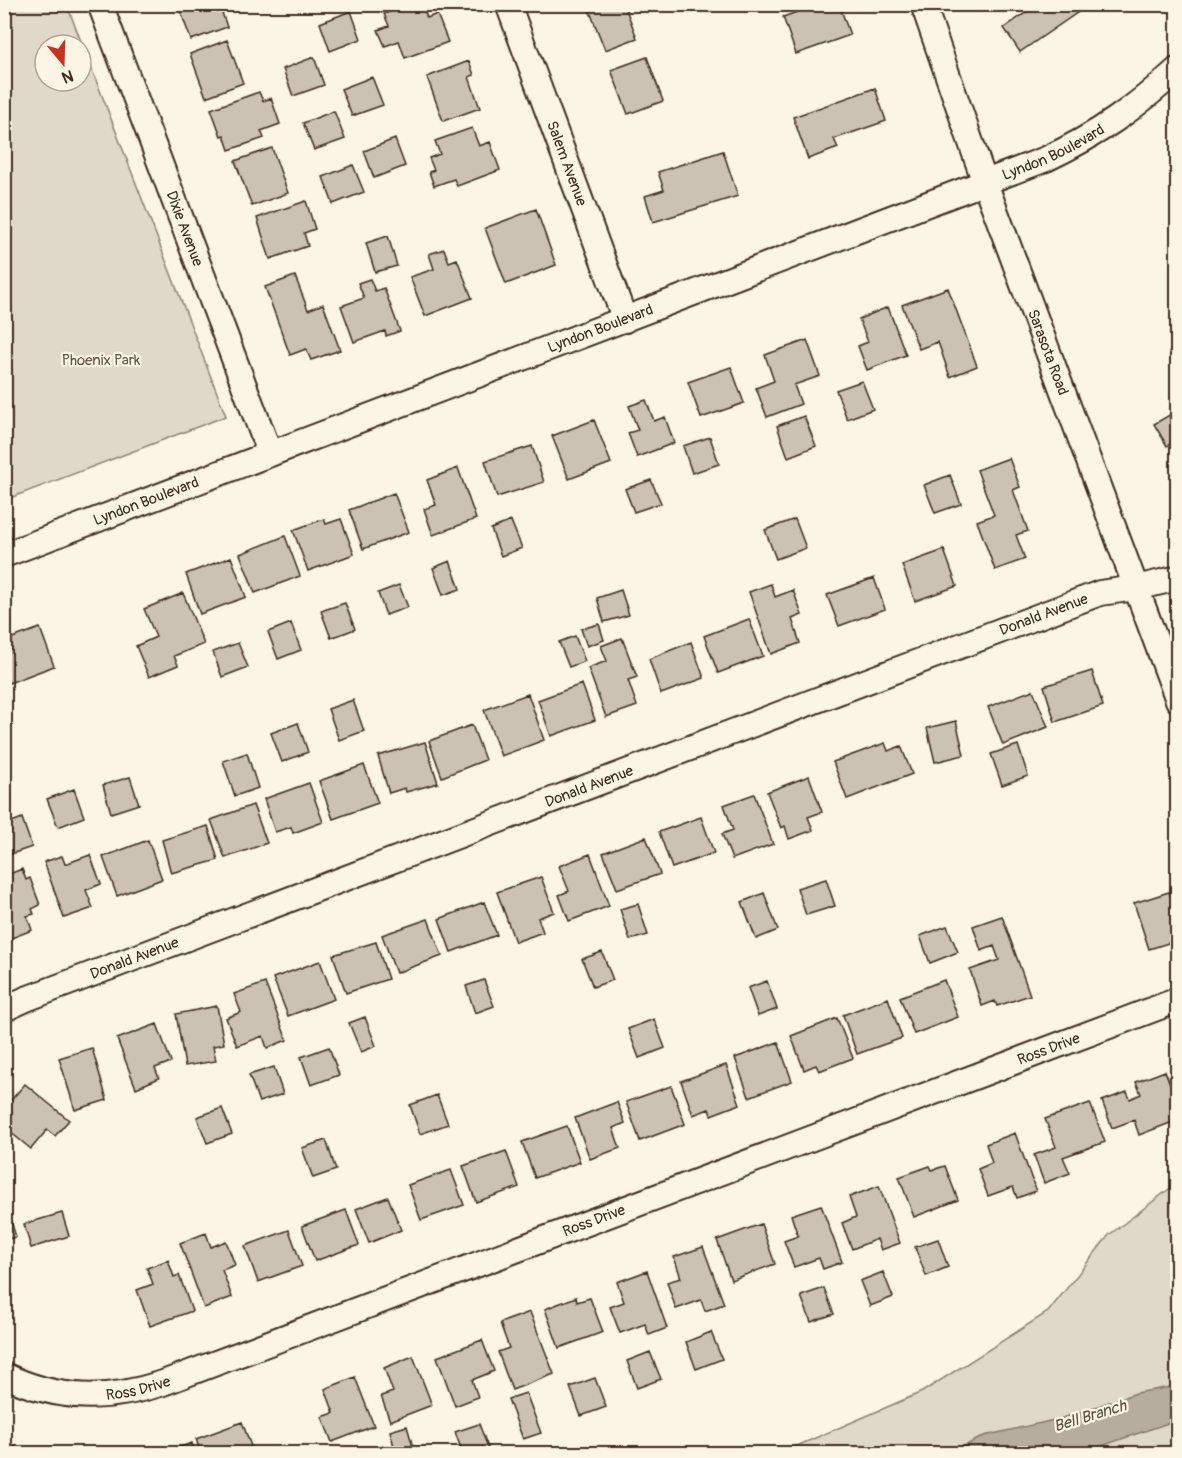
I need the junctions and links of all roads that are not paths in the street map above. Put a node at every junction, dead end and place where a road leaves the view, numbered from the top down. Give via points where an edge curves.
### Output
1 (100, 4) edge
2 (508, 4) edge
3 (923, 4) edge
4 (1178, 69) edge
5 (985, 183) junction
6 (625, 320) junction
7 (270, 454) junction
8 (4, 555) edge
9 (1178, 579) edge
10 (1136, 588) junction
11 (1178, 700) edge
12 (1178, 1000) edge
13 (4, 1009) edge
14 (4, 1375) edge

1 - 7 street, Dixie Avenue
2 - 6 street, Salem Avenue
3 - 5 street, Sarasota Road
4 - 5 street, Lyndon Boulevard via 1143,101 1077,145
5 - 6 street, Lyndon Boulevard
5 - 10 street, Sarasota Road
6 - 7 street, Lyndon Boulevard
7 - 8 street, Lyndon Boulevard
9 - 10 street, Donald Avenue
10 - 11 street, Sarasota Road
10 - 13 street, Donald Avenue via 1100,593
12 - 14 street, Ross Drive via 163,1383 134,1392 64,1395

